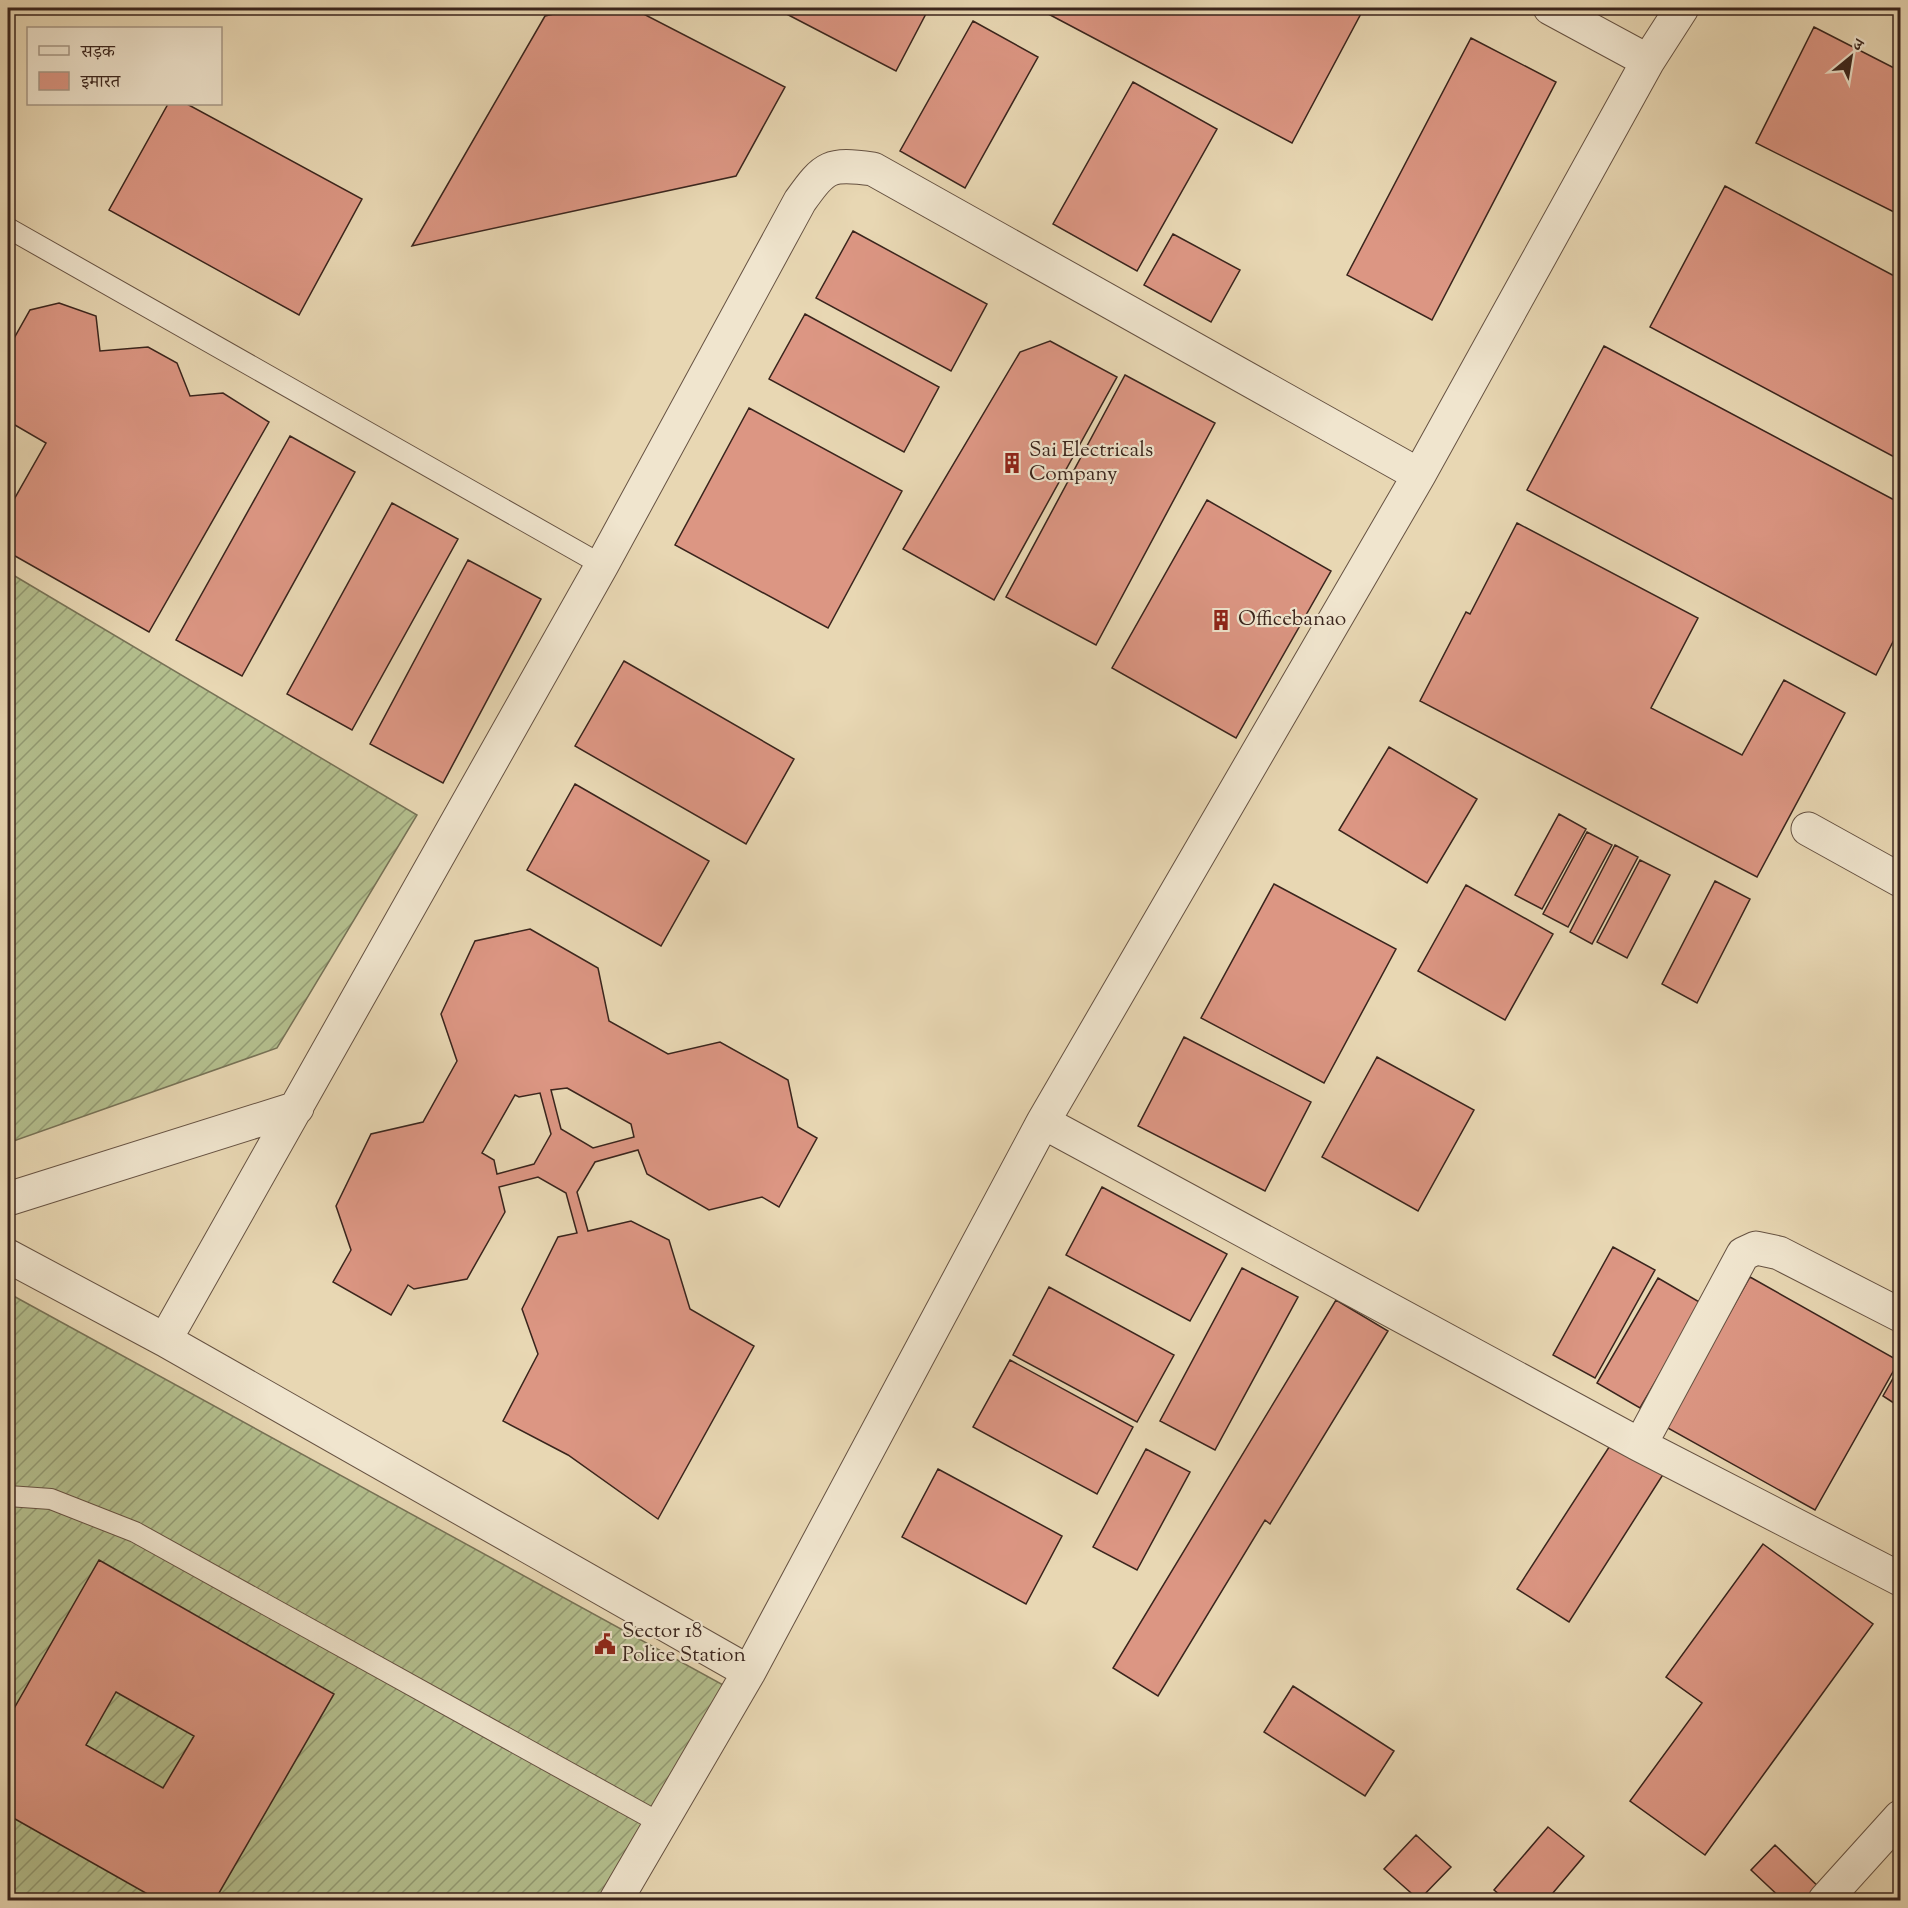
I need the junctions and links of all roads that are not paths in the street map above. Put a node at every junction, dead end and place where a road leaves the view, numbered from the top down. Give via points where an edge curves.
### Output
1 (1550, 8) edge
2 (1682, 8) edge
3 (1648, 61) junction
4 (8, 228) edge
5 (1419, 475) junction
6 (602, 565) junction
7 (1808, 829) dead end
8 (1900, 880) edge
9 (297, 1108) junction
10 (1043, 1122) junction
11 (8, 1199) edge
12 (8, 1256) edge
13 (1900, 1315) edge
14 (165, 1340) junction
15 (1640, 1445) junction
16 (8, 1496) edge
17 (1900, 1579) edge
18 (749, 1672) junction
19 (1900, 1816) edge
20 (660, 1822) junction
21 (616, 1900) edge
22 (1825, 1900) edge

1 - 3 street
2 - 3 street
3 - 5 street
4 - 6 lane
5 - 6 street via 873,169 845,165 820,173 800,201
5 - 10 street
6 - 9 street
7 - 8 street
9 - 11 street
9 - 14 street
10 - 15 street
10 - 18 street
12 - 14 street
13 - 15 street via 1779,1253 1756,1248 1743,1254
14 - 18 street
15 - 17 street
16 - 20 lane via 51,1498 135,1532
18 - 20 street
19 - 22 street
20 - 21 street

